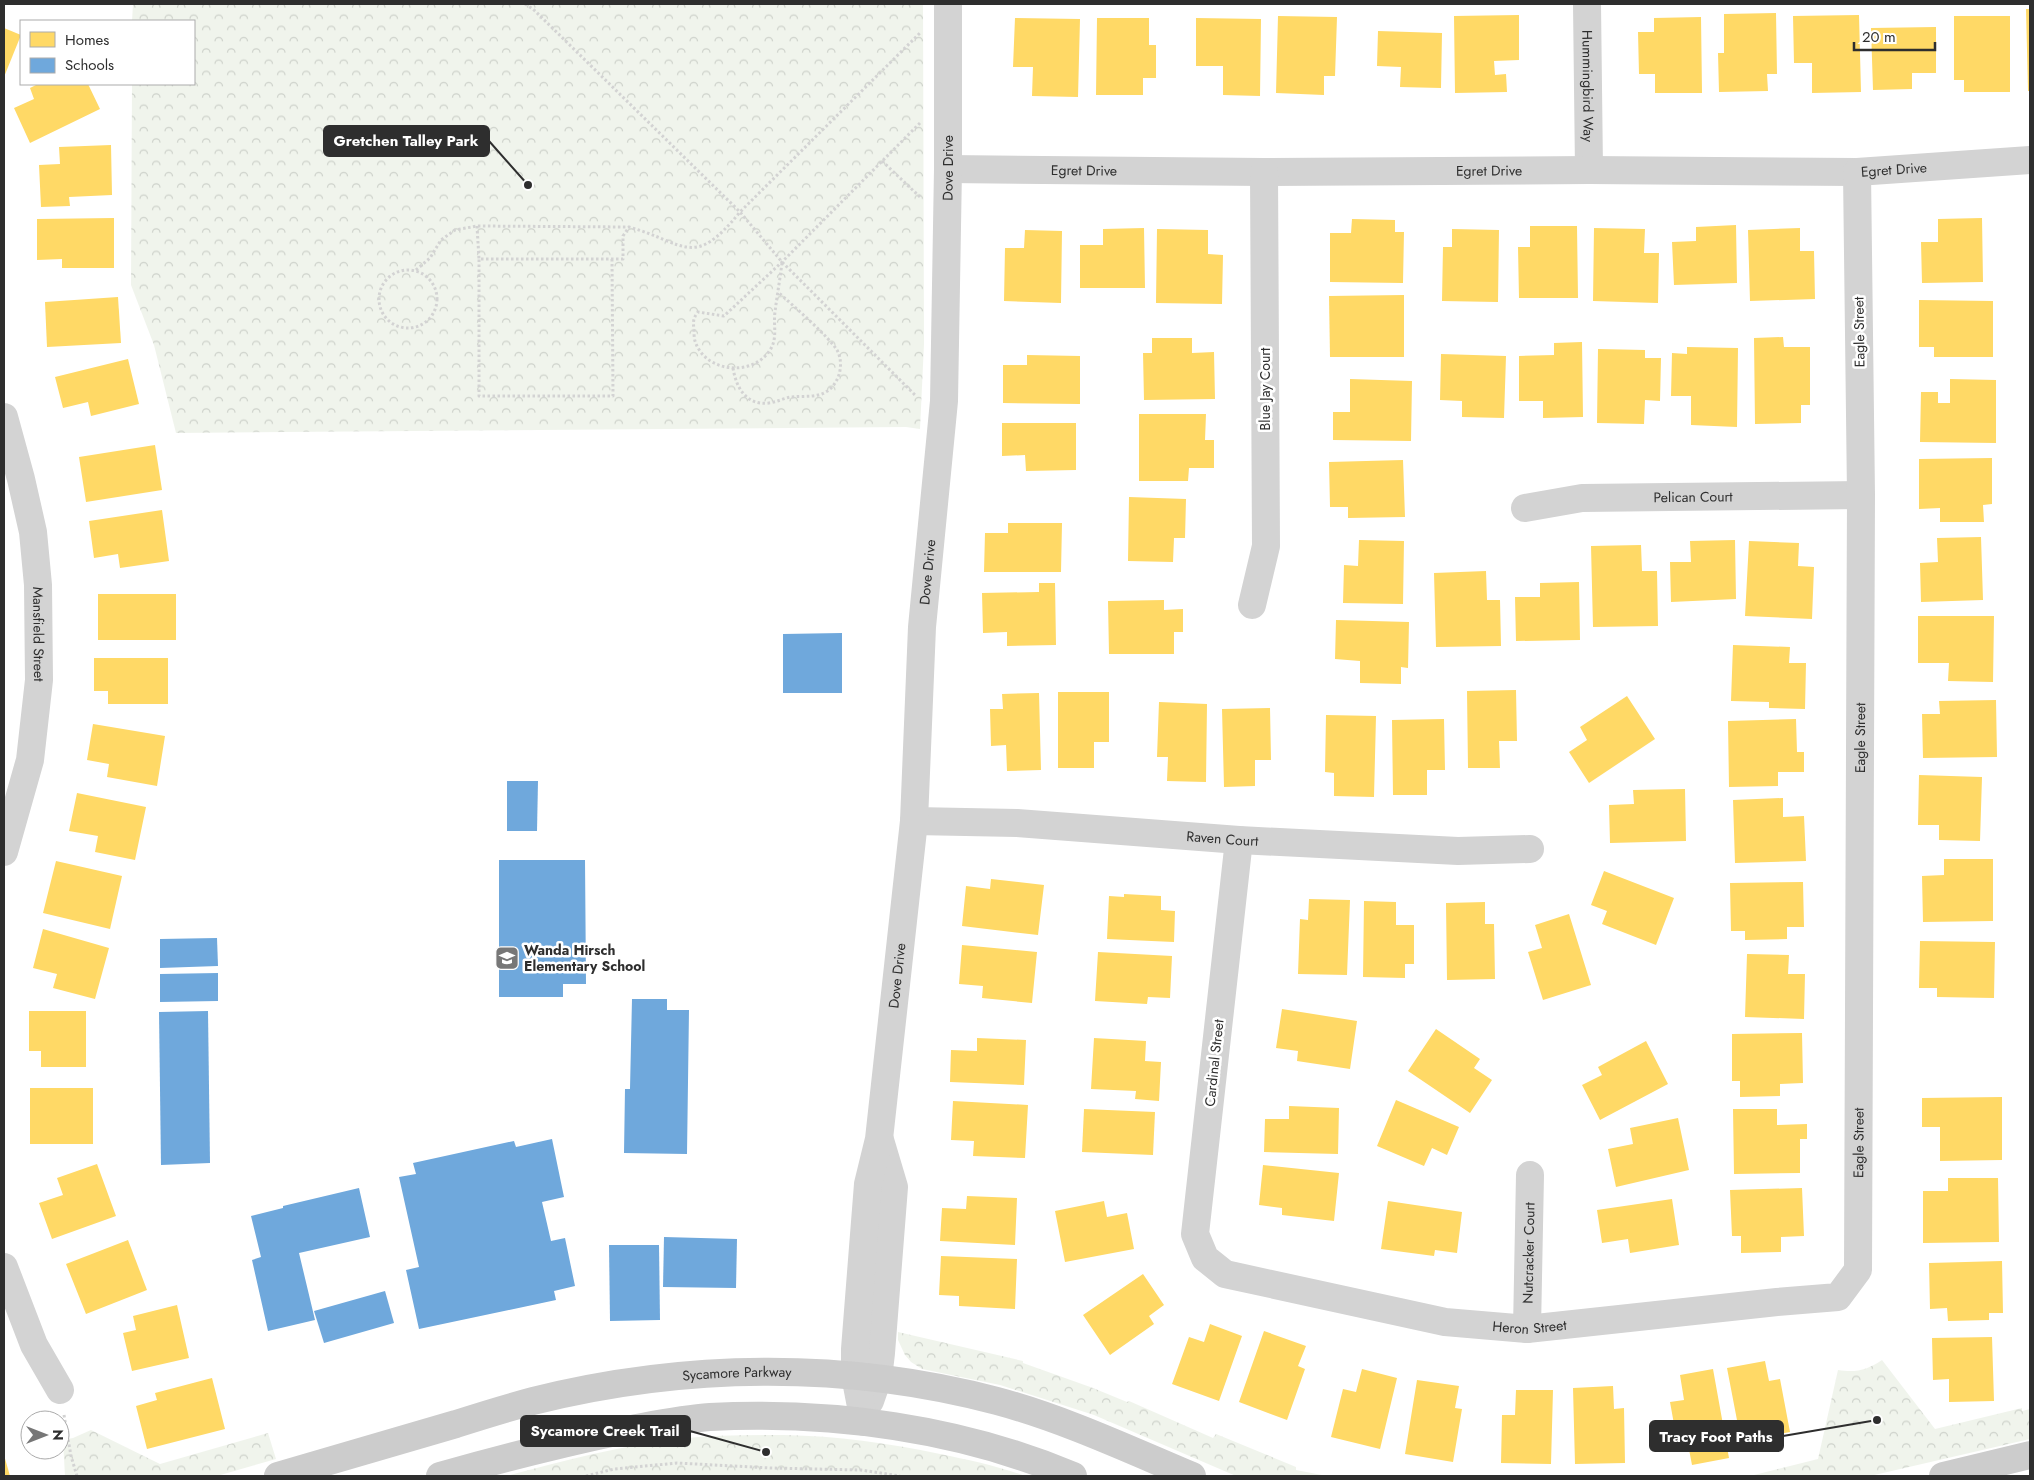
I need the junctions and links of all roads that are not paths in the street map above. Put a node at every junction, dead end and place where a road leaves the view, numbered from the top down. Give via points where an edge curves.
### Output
1 (948, 4) edge
2 (1587, 4) edge
3 (2030, 160) edge
4 (948, 169) junction
5 (1590, 170) junction
6 (1264, 172) junction
7 (1857, 172) junction
8 (4, 417) edge
9 (1861, 495) junction
10 (1525, 508) dead end
11 (1252, 605) dead end
12 (914, 821) junction
13 (1239, 840) junction
14 (1530, 849) dead end
15 (4, 852) edge
16 (1530, 1175) dead end
17 (4, 1267) edge
18 (1225, 1274) joint
19 (1838, 1297) joint
20 (1527, 1330) junction
21 (866, 1377) junction
22 (60, 1390) road end
23 (864, 1422) junction
24 (2030, 1456) edge
25 (278, 1476) edge
26 (440, 1476) edge
27 (1073, 1476) edge
28 (1192, 1476) edge
29 (1943, 1476) edge

1 - 4 street, Dove Drive
2 - 5 street, Hummingbird Way
3 - 7 street, Egret Drive
4 - 6 street, Egret Drive
4 - 12 street, Dove Drive via 944,401 922,627
5 - 6 street, Egret Drive
5 - 7 street, Egret Drive
6 - 11 street, Blue Jay Court via 1266,546
7 - 9 street, Eagle Street
8 - 15 street, Mansfield Street via 33,532 38,585 39,680 30,760
9 - 10 street, Pelican Court via 1582,498
9 - 19 street, Eagle Street via 1858,1270
12 - 13 street, Raven Court via 1017,823
12 - 21 street, Dove Drive via 879,1138 894,1187
13 - 14 street, Raven Court via 1458,852
13 - 18 street, Cardinal Street via 1195,1234 1205,1258
16 - 20 street, Nutcracker Court
17 - 22 street via 34,1345
18 - 20 street, Heron Street via 1445,1322
19 - 20 street, Heron Street
21 - 23 street, Dove Drive
21 - 25 main road, Sycamore Parkway via 813,1372 754,1372 636,1381 534,1401
21 - 28 main road, Sycamore Parkway via 968,1394 1038,1414
23 - 26 main road via 709,1417 560,1443
23 - 27 main road via 970,1442
24 - 29 main road

